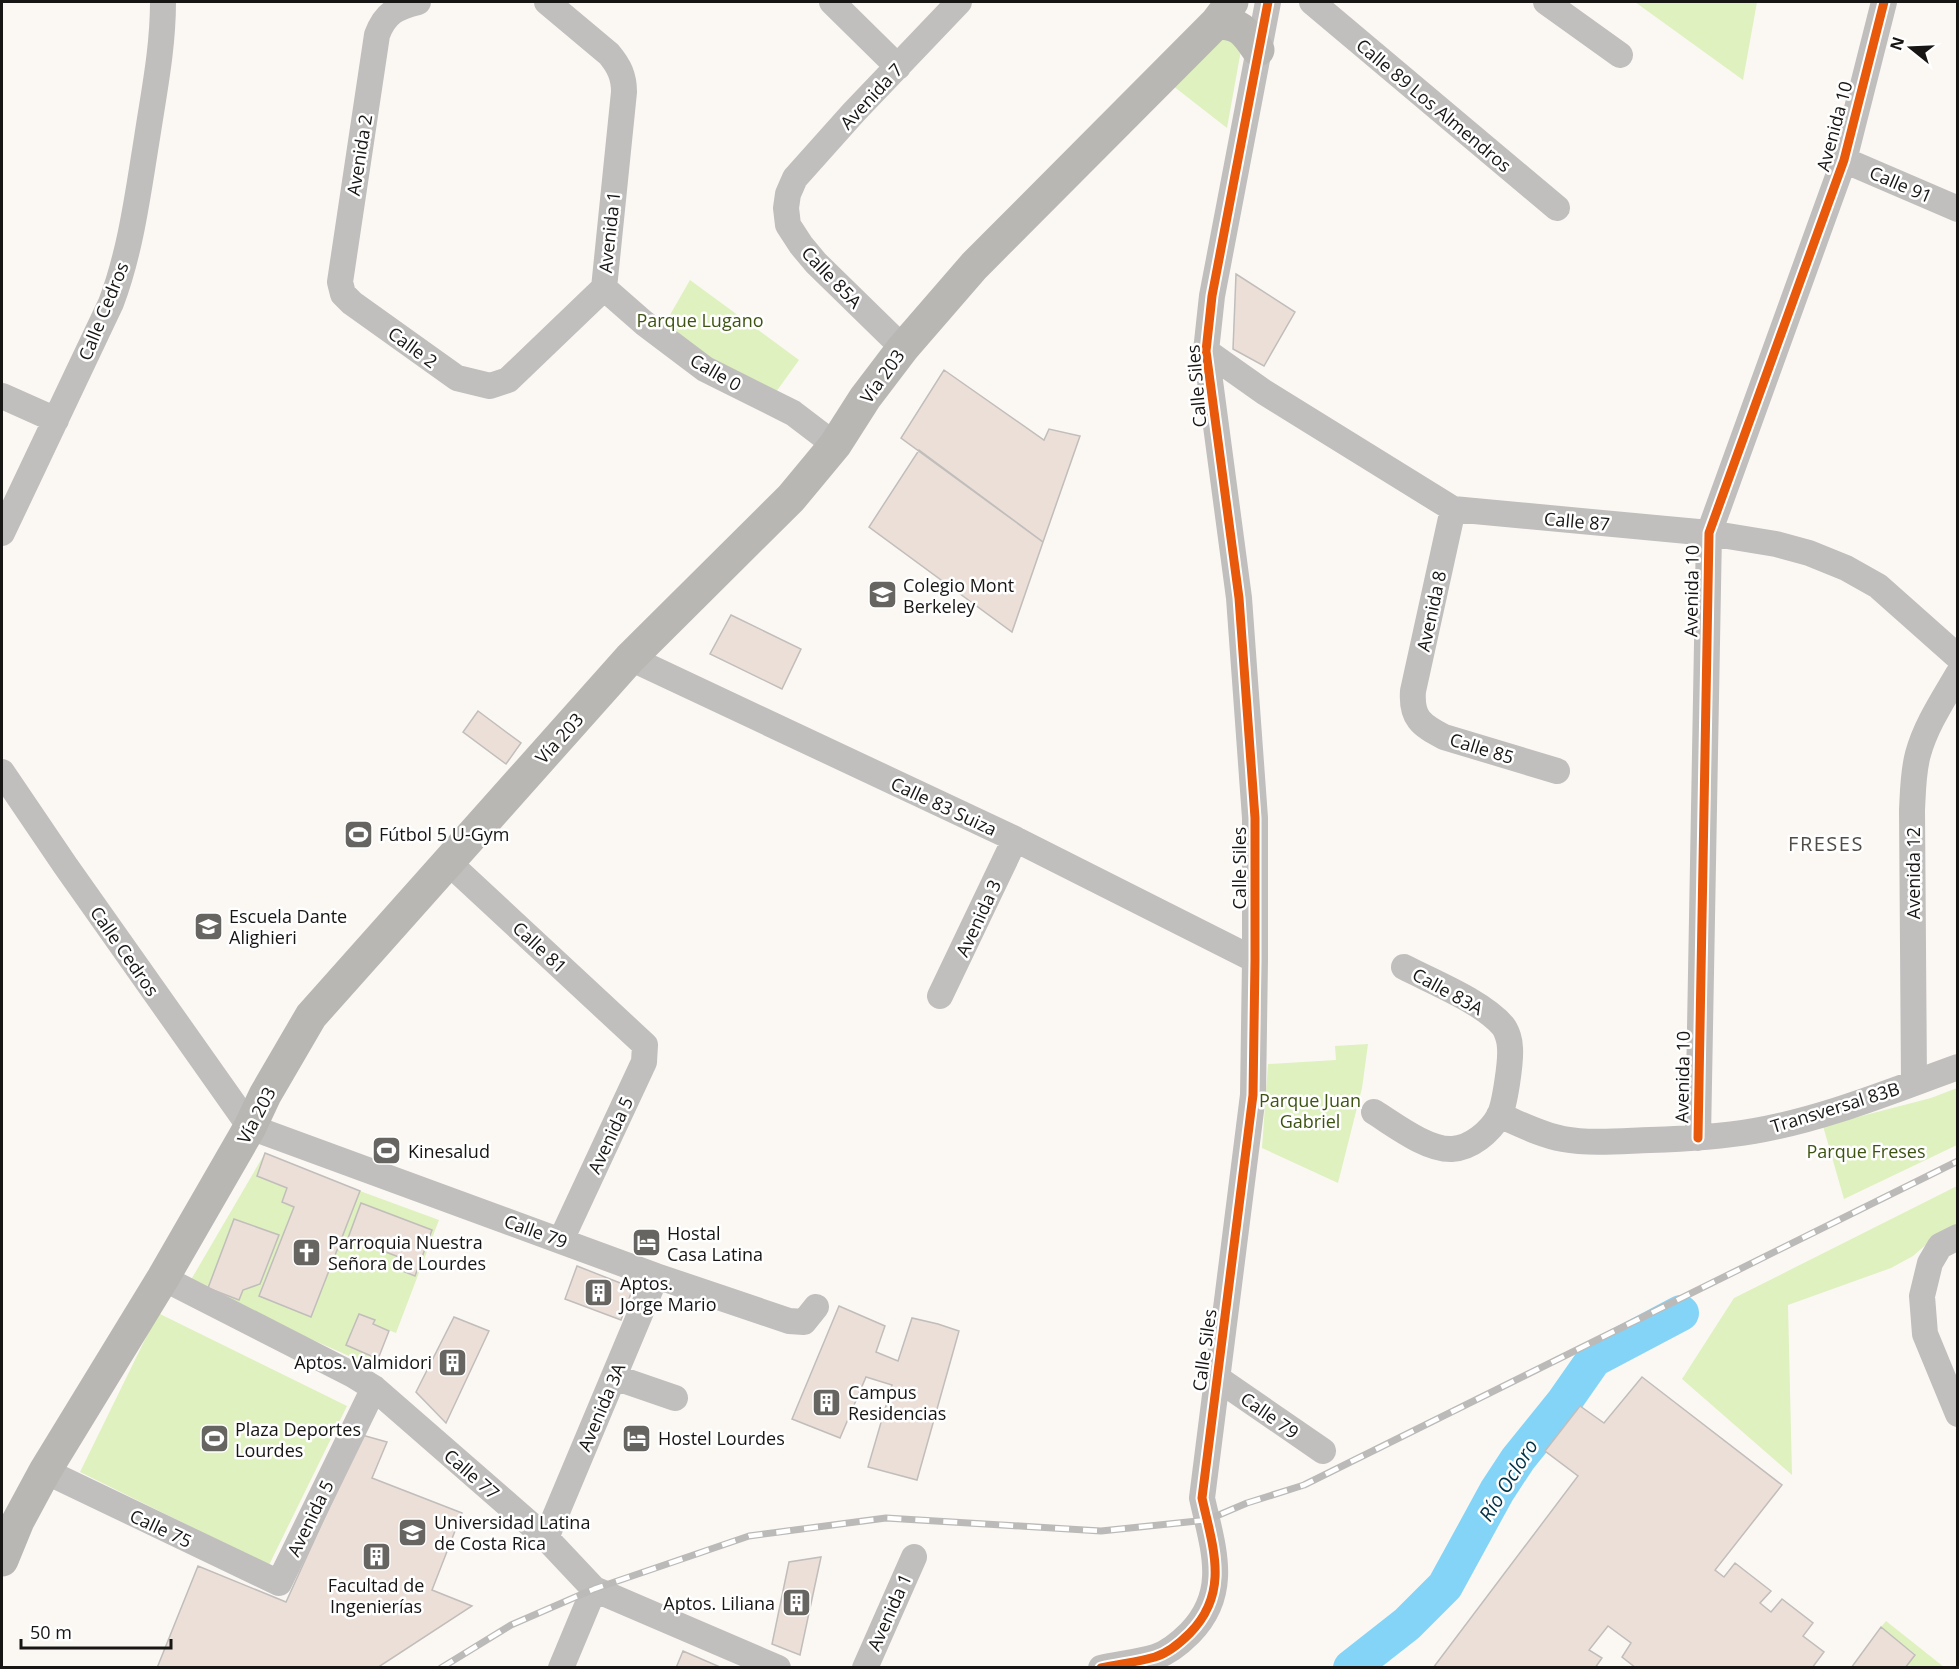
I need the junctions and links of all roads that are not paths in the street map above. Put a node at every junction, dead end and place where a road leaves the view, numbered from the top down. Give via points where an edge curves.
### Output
1 (163, 2) edge
2 (418, 2) edge
3 (547, 2) edge
4 (832, 2) edge
5 (959, 2) edge
6 (1268, 2) edge
7 (1312, 2) edge
8 (1546, 2) edge
9 (1884, 2) edge
10 (1224, 12) edge
11 (1258, 50) junction
12 (1620, 55) dead end
13 (898, 67) junction
14 (1844, 160) junction
15 (788, 194) joint
16 (1557, 208) dead end
17 (1958, 209) edge
18 (604, 288) junction
19 (343, 294) joint
20 (903, 348) junction
21 (1206, 351) junction
22 (490, 386) joint
23 (2, 396) edge
24 (56, 420) junction
25 (835, 445) junction
26 (1453, 509) junction
27 (2, 532) edge
28 (1709, 533) junction
29 (1958, 657) edge
30 (630, 658) junction
31 (1958, 674) edge
32 (1414, 713) joint
33 (1557, 771) dead end
34 (2, 772) edge
35 (1015, 839) junction
36 (448, 862) junction
37 (1255, 960) junction
38 (1404, 967) dead end
39 (940, 996) dead end
40 (632, 1032) joint
41 (1958, 1067) edge
42 (1914, 1083) junction
43 (1374, 1112) dead end
44 (1499, 1115) junction
45 (250, 1127) junction
46 (1698, 1138) junction
47 (1958, 1237) edge
48 (561, 1240) junction
49 (656, 1276) junction
50 (163, 1278) junction
51 (816, 1307) dead end
52 (614, 1377) junction
53 (1217, 1378) junction
54 (374, 1388) junction
55 (675, 1398) dead end
56 (1958, 1414) edge
57 (1323, 1451) dead end
58 (45, 1472) junction
59 (546, 1538) junction
60 (914, 1557) dead end
61 (2, 1560) edge
62 (279, 1583) joint
63 (594, 1588) junction
64 (561, 1668) edge
65 (778, 1668) edge
66 (865, 1668) edge
67 (1101, 1668) edge

1 - 24 street, Calle Cedros via 162,45 122,273
2 - 19 street, Avenida 2 via 398,7 377,35 340,282
3 - 18 street, Avenida 1 via 609,54 624,77
4 - 13 street
5 - 13 street, Avenida 7
6 - 11 street, Calle Siles
7 - 16 street, Calle 89 Los Almendros
8 - 12 street
9 - 14 street, Avenida 10
10 - 11 main road
10 - 20 main road, Vía 203 via 974,266
11 - 21 street, Calle Siles via 1212,296
13 - 15 street, Avenida 7 via 795,178
14 - 17 street, Calle 91
14 - 28 street, Avenida 10
15 - 20 street, Calle 85A via 788,225 801,245
18 - 22 street, Avenida 1 via 508,380
18 - 25 street, Calle 0 via 705,369 793,413
19 - 22 street, Calle 2 via 457,378
20 - 25 main road, Vía 203
21 - 26 street, Calle 87 via 1264,392
21 - 37 street, Calle Siles via 1239,598 1255,818
23 - 24 street
24 - 27 street, Calle Cedros
25 - 30 main road, Vía 203 via 790,498
26 - 28 street, Calle 87
26 - 32 street, Avenida 8 via 1413,691
28 - 29 street, Calle 87 via 1776,544 1846,568 1878,586
28 - 46 street, Avenida 10
30 - 35 street, Calle 83 Suiza
30 - 36 main road, Vía 203
31 - 42 street, Avenida 12 via 1927,728 1914,782
32 - 33 street, Calle 85 via 1427,728 1444,737
34 - 45 street, Calle Cedros
35 - 37 street, Calle 83 Suiza
35 - 39 street, Avenida 3
36 - 40 street, Calle 81
36 - 45 main road, Vía 203 via 311,1016
37 - 53 street, Calle Siles via 1253,1095
38 - 44 street, Calle 83A via 1476,1004 1504,1028 1510,1045
40 - 48 street, Avenida 5 via 645,1045 644,1062
41 - 42 street, Transversal 83B
42 - 46 street, Transversal 83B via 1824,1114 1755,1131
43 - 44 street via 1423,1141 1451,1149 1473,1144
44 - 46 street, Transversal 83B via 1562,1139 1587,1142
45 - 48 street, Calle 79
45 - 50 main road, Vía 203
47 - 56 street via 1940,1246 1930,1263 1922,1296 1925,1334
48 - 49 street, Calle 79
49 - 51 street, Calle 79 via 789,1321 804,1323
49 - 52 street, Avenida 3A
50 - 54 street, Calle 77
50 - 58 main road, Vía 203
52 - 55 street
52 - 59 street, Avenida 3A
53 - 57 street, Calle 79
53 - 67 street, Calle Siles via 1202,1498 1213,1542 1214,1592 1201,1621 1180,1643 1157,1656
54 - 59 street, Calle 77
54 - 62 street, Avenida 5
58 - 61 main road, Vía 203
58 - 62 street, Calle 75
59 - 63 street, Calle 77
60 - 66 street, Avenida 1
63 - 64 street
63 - 65 street, Calle 77

